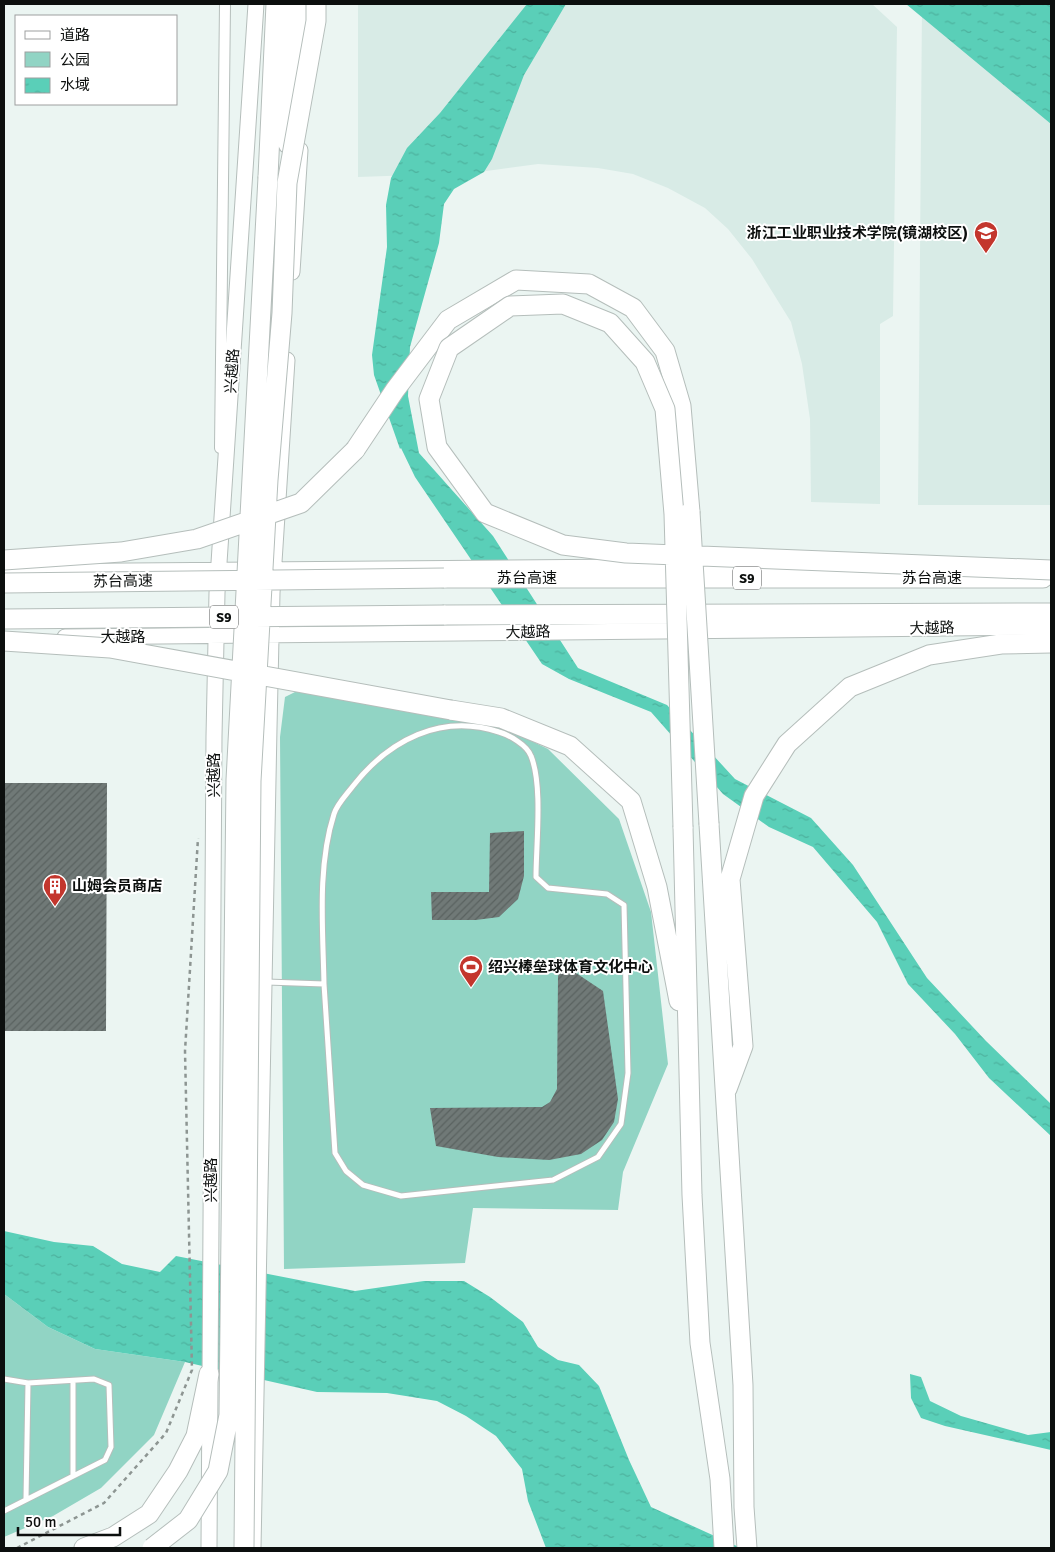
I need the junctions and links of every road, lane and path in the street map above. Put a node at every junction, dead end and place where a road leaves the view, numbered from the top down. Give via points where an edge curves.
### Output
1 (225, 4) edge
2 (256, 4) edge
3 (263, 4) edge
4 (276, 4) edge
5 (293, 4) edge
6 (307, 4) edge
7 (316, 4) edge
8 (268, 177) junction
9 (287, 183) junction
10 (4, 560) edge
11 (1051, 564) edge
12 (219, 570) junction
13 (274, 570) junction
14 (1051, 570) edge
15 (4, 572) edge
16 (1051, 578) edge
17 (4, 583) edge
18 (1051, 613) edge
19 (4, 619) edge
20 (1051, 627) edge
21 (271, 635) junction
22 (216, 636) junction
23 (4, 639) edge
24 (1051, 643) edge
25 (198, 834) dead end
26 (264, 982) junction
27 (324, 984) junction
28 (690, 1061) junction
29 (725, 1094) junction
30 (200, 1372) junction
31 (4, 1379) edge
32 (72, 1380) junction
33 (28, 1383) junction
34 (73, 1475) junction
35 (26, 1499) junction
36 (4, 1511) edge
37 (17, 1548) edge
38 (84, 1548) edge
39 (152, 1548) edge
40 (210, 1548) edge
41 (244, 1548) edge
42 (253, 1548) edge
43 (724, 1548) edge
44 (747, 1548) edge

1 - 12 street
2 - 12 main road, 兴越路
3 - 8 highway
4 - 8 highway
5 - 9 highway, bridge
6 - 13 main road
7 - 9 highway, bridge via 316,21
8 - 39 highway, bridge via 236,780 229,1415 218,1471 188,1520
9 - 41 highway, bridge via 282,313 268,480 251,781
10 - 29 highway, bridge via 121,552 197,539 301,503 355,450 448,320 516,280 589,284 633,308 666,351 681,406
11 - 13 main road
12 - 13 main road
12 - 15 main road
12 - 22 main road, 兴越路
13 - 21 main road
14 - 28 highway, bridge via 705,556 695,556 675,555 666,555 626,553 563,545 485,513 437,446 429,399 449,348 510,306 563,304 610,323 646,362 665,409 674,514 675,553 676,563
16 - 17 highway, 苏台高速 / S9, bridge via 308,578
18 - 19 highway, S9, bridge
20 - 21 main road, 大越路
21 - 22 main road, 大越路
21 - 26 main road
22 - 23 main road, 大越路
22 - 30 main road, 兴越路 via 210,1253
23 - 28 highway, bridge via 110,648 501,718 570,746 631,801 657,887
24 - 29 highway via 1001,644 929,655 850,687 787,744 754,796 730,880 743,1046
25 - 30 path via 185,1051 189,1250
26 - 27 lane
26 - 42 main road
27 - 27 lane via 335,1153 346,1171 364,1185 401,1196 553,1180 598,1157 622,1124 628,1073 624,904 607,894 548,888 536,877 537,776 531,754 510,736 484,727 445,725 398,742 361,776 334,812 322,881
28 - 43 highway via 692,1195 700,1343 720,1479
29 - 44 highway via 743,1385
30 - 37 path via 166,1433 104,1503
30 - 38 highway via 196,1436 178,1471 149,1514 113,1537
30 - 40 main road, 兴越路
31 - 33 lane
32 - 33 lane
32 - 34 lane
32 - 34 lane via 94,1379 109,1385 111,1447 104,1460
33 - 35 lane
34 - 35 lane
35 - 36 lane

